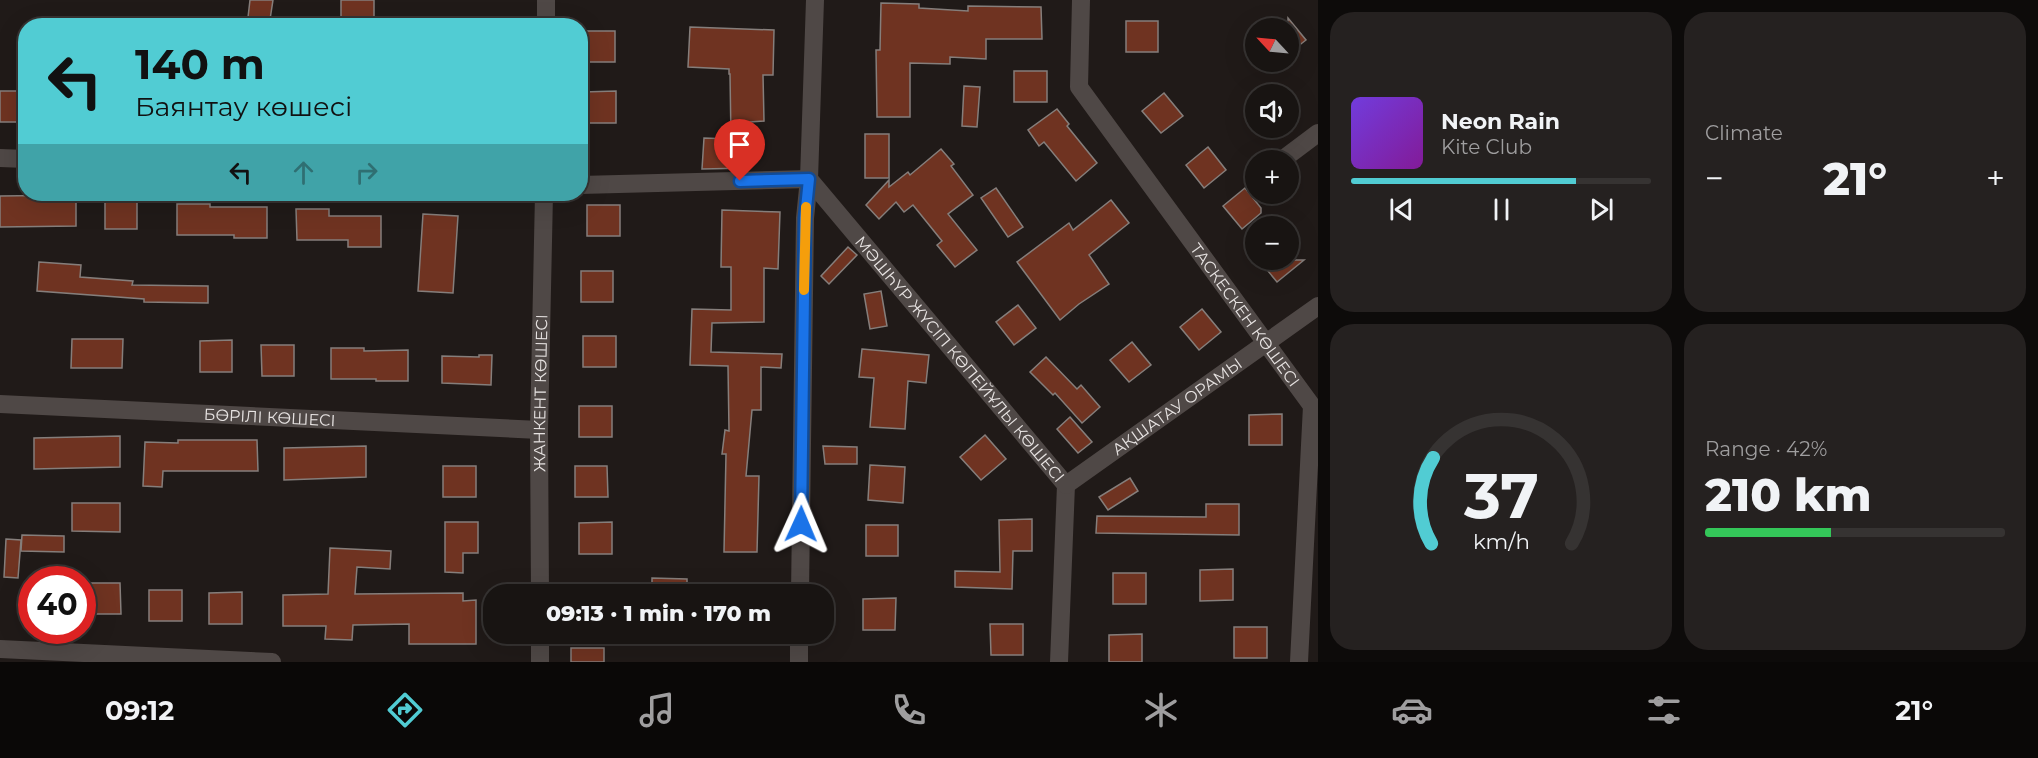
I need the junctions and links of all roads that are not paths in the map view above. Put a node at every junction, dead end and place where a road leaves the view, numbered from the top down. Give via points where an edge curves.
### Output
1 (546, 0) edge
2 (815, 0) edge
3 (1081, 0) edge
4 (546, 18) edge
5 (1318, 133) edge
6 (1295, 150) edge
7 (0, 158) edge
8 (18, 159) edge
9 (809, 179) junction
10 (588, 185) edge
11 (544, 201) edge
12 (1318, 306) edge
13 (1266, 344) junction
14 (0, 404) edge
15 (539, 430) junction
16 (1066, 485) junction
17 (540, 584) edge
18 (800, 584) edge
19 (540, 644) edge
20 (799, 644) edge
21 (0, 649) edge
22 (272, 662) edge
23 (540, 662) edge
24 (799, 662) edge
25 (1059, 662) edge
26 (1299, 662) edge

1 - 4 street
2 - 9 street
3 - 13 street, ТАСКЕСКЕН КӨШЕСІ via 1079,87
5 - 6 street
7 - 8 street
9 - 10 street
9 - 16 street, МӘШҺҮР ЖҮСІП КӨПЕЙҰЛЫ КӨШЕСІ
9 - 18 street via 805,218
11 - 15 street, ЖАНКЕНТ КӨШЕСІ
12 - 13 street, АҚШАТАУ ОРАМЫ
13 - 16 street, АҚШАТАУ ОРАМЫ
13 - 26 street, ТАСКЕСКЕН КӨШЕСІ via 1312,406
14 - 15 street, БӨРІЛІ КӨШЕСІ
15 - 17 street, ЖАНКЕНТ КӨШЕСІ
16 - 25 street, МӘШҺҮР ЖҮСІП КӨПЕЙҰЛЫ КӨШЕСІ
19 - 23 street
20 - 24 street
21 - 22 street

